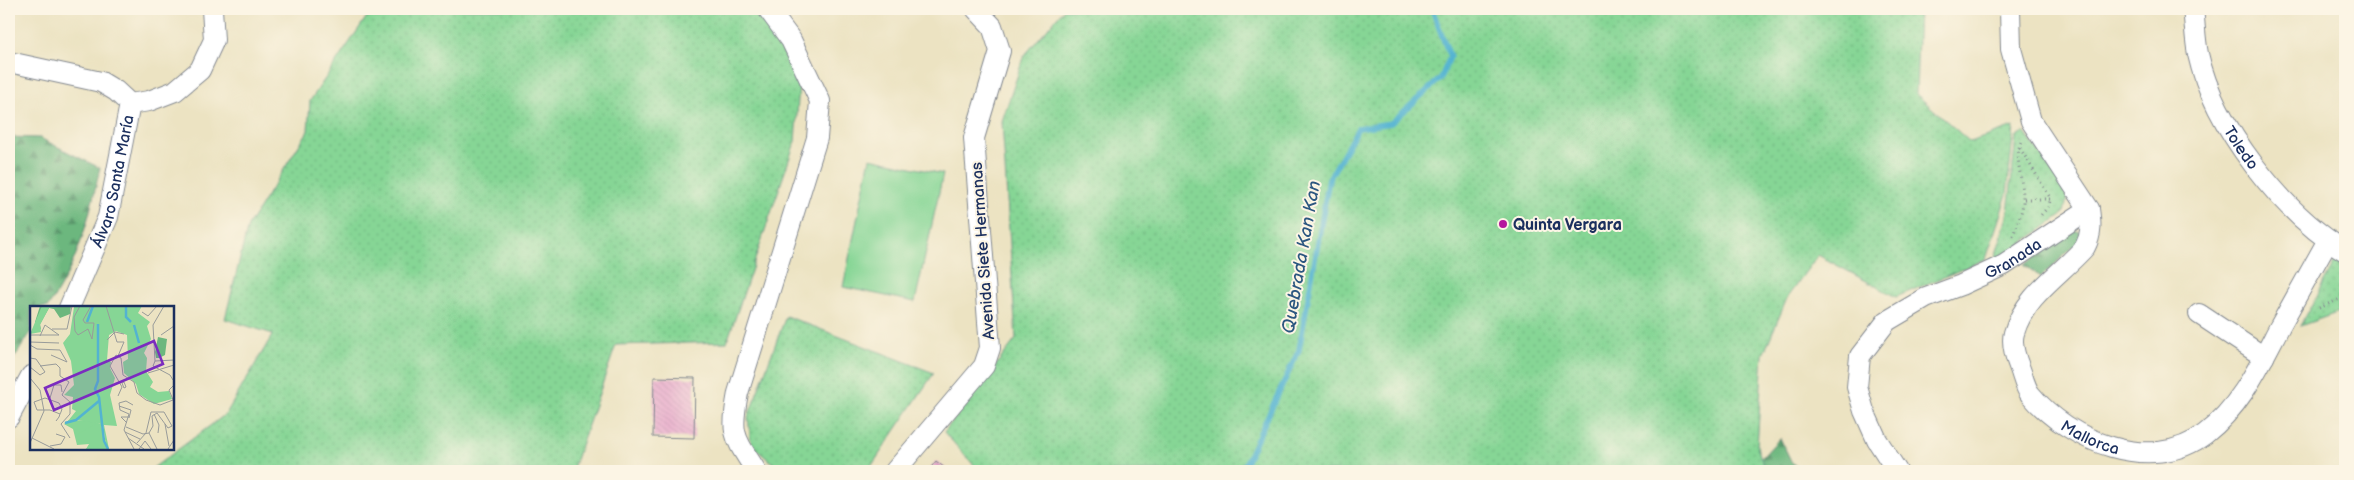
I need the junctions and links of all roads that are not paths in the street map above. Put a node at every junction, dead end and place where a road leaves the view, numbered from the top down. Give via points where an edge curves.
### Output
1 (212, 9) edge
2 (768, 9) edge
3 (976, 9) edge
4 (2010, 9) edge
5 (2193, 9) edge
6 (9, 62) edge
7 (130, 104) junction
8 (2089, 209) junction
9 (2328, 240) junction
10 (2345, 251) edge
11 (70, 306) edge
12 (2199, 314) dead end
13 (2264, 357) junction
14 (30, 378) edge
15 (9, 417) edge
16 (756, 471) edge
17 (895, 471) edge
18 (1897, 471) edge

1 - 7 street, Álvaro Santa María via 214,40 200,70 175,91
2 - 16 street via 791,40 820,101 817,138 732,421 735,437
3 - 17 street, Avenida Siete Hermanas via 992,26 1000,51 974,138 990,348 984,366
4 - 8 street via 2011,49 2031,121
5 - 9 street, Toledo via 2198,55 2213,96 2235,138 2271,189
6 - 7 street via 101,82
7 - 11 street, Álvaro Santa María via 108,217
8 - 13 street, Mallorca via 2091,225 2085,247 2023,310 2013,335 2016,359 2029,393 2054,416 2082,435 2109,447 2139,452 2183,446 2204,434 2236,404
8 - 18 street, Granada via 2004,265 1961,286 1926,298 1887,321 1860,356 1856,387 1877,440
9 - 10 street, Toledo
9 - 13 street, Mallorca
12 - 13 street
14 - 15 street

